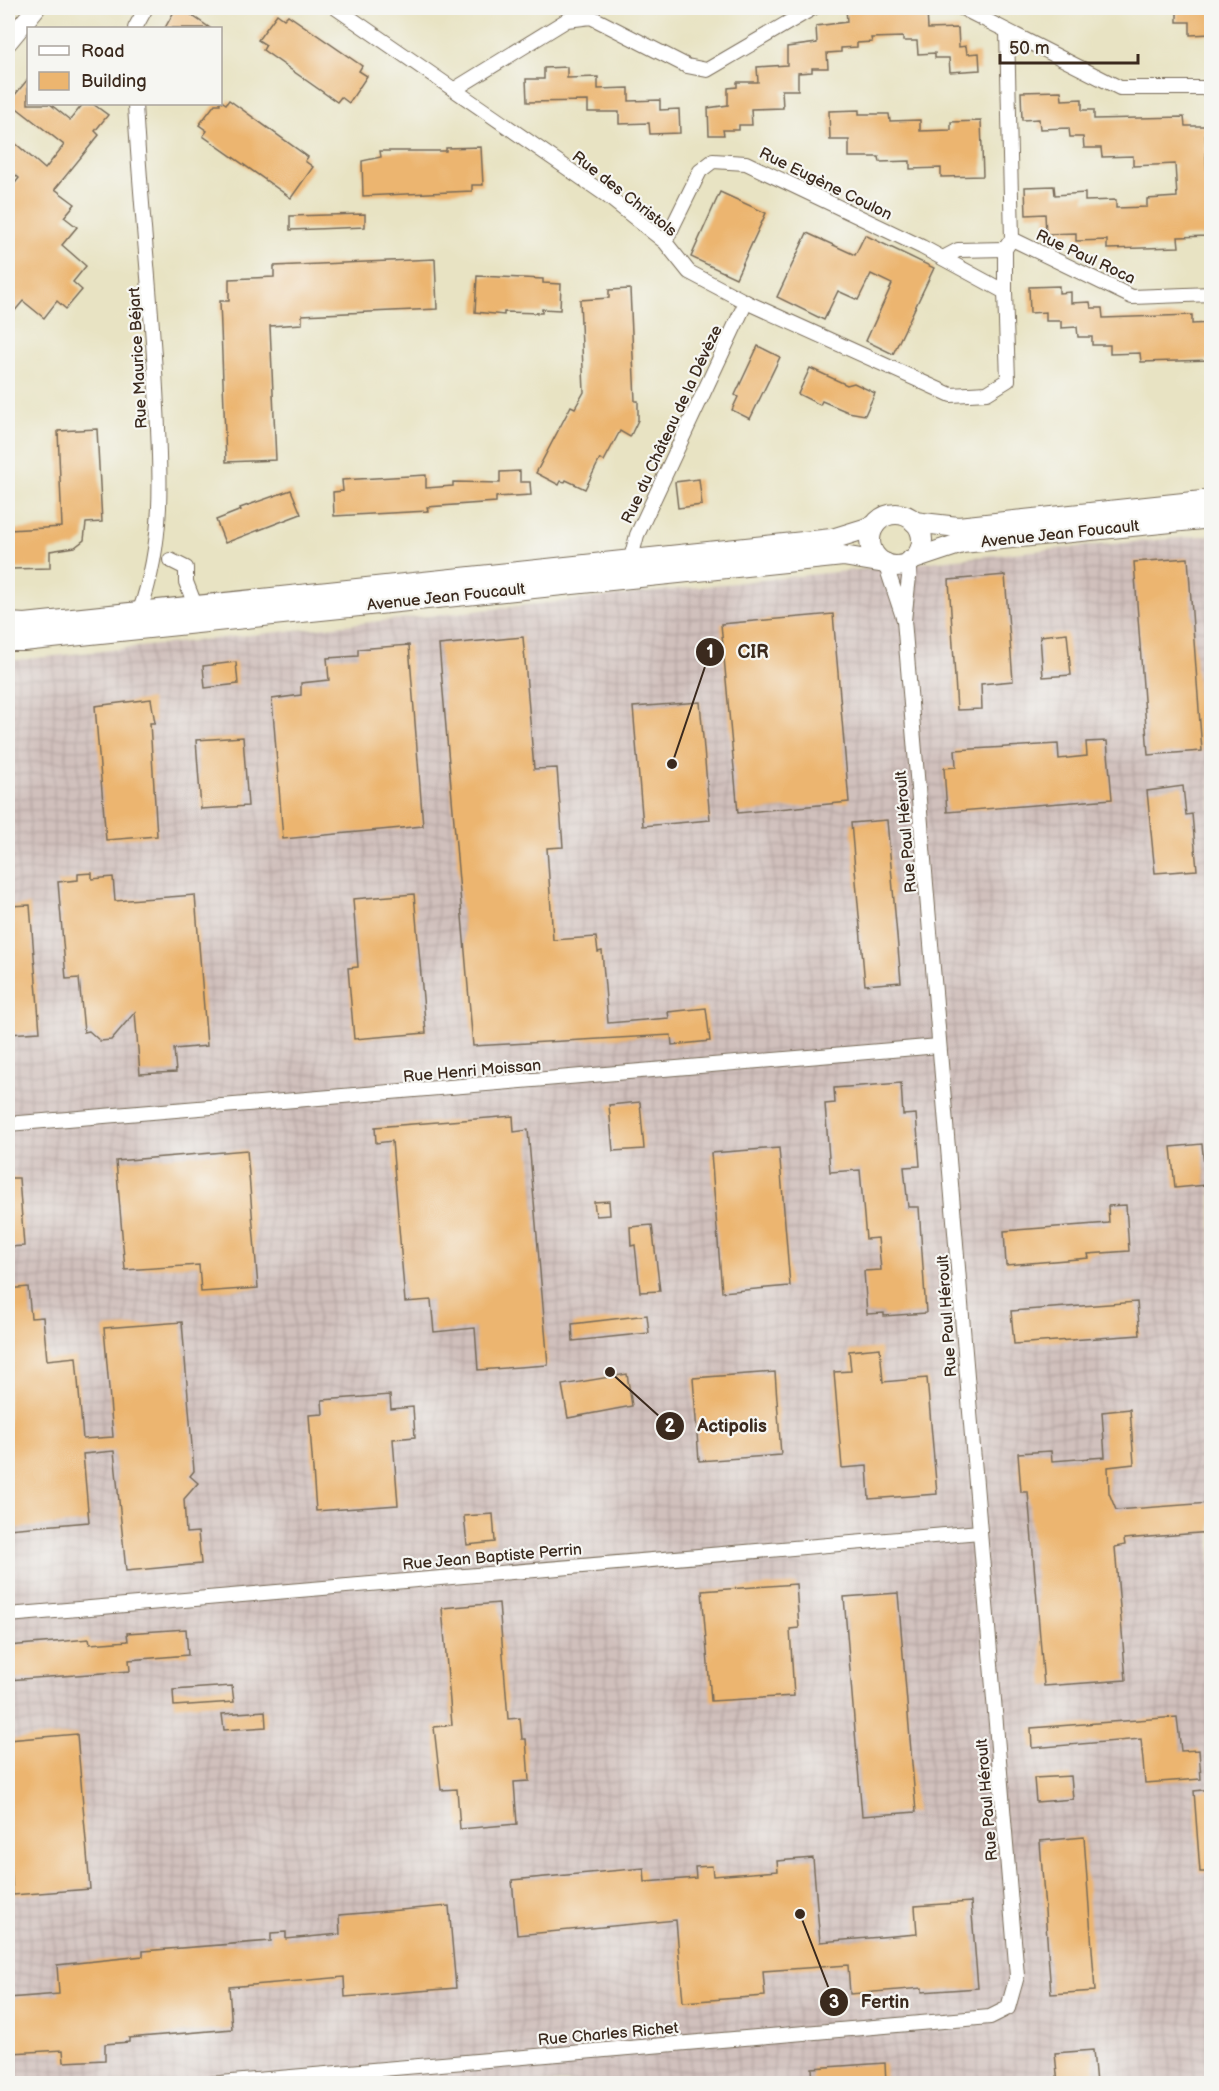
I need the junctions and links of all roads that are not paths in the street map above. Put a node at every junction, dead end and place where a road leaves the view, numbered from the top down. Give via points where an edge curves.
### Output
1 (36, 8) edge
2 (146, 8) edge
3 (336, 8) edge
4 (813, 8) edge
5 (962, 8) edge
6 (136, 27) edge
7 (1007, 30) junction
8 (8, 42) edge
9 (1212, 88) edge
10 (455, 89) junction
11 (135, 105) edge
12 (665, 242) junction
13 (1009, 244) junction
14 (943, 258) junction
15 (1005, 292) junction
16 (1212, 294) edge
17 (746, 302) junction
18 (1212, 500) edge
19 (1212, 518) edge
20 (914, 522) junction
21 (874, 526) junction
22 (170, 560) dead end
23 (912, 560) junction
24 (630, 562) junction
25 (885, 563) junction
26 (195, 605) junction
27 (140, 610) junction
28 (904, 620) junction
29 (8, 623) edge
30 (8, 641) edge
31 (939, 1046) junction
32 (8, 1124) edge
33 (980, 1532) junction
34 (8, 1615) edge
35 (1008, 2008) joint
36 (372, 2077) edge
37 (209, 2084) edge

1 - 8 street
2 - 6 street
3 - 10 street, Rue des Christols
4 - 10 street via 707,70 687,66 591,17 579,17 567,20
5 - 7 street
7 - 9 street via 1120,88
7 - 13 street, Rue Paul Roca
10 - 12 street, Rue des Christols via 606,195
11 - 27 street, Rue Maurice Béjart via 141,219 152,307 161,506 154,563
12 - 14 street, Rue Eugène Coulon via 700,171 713,161 726,160 746,163
12 - 17 street, Rue des Christols via 689,272
13 - 14 street via 958,250
13 - 15 street
13 - 16 street, Rue Paul Roca via 1131,297
14 - 15 street, Rue Eugène Coulon
15 - 17 street, Rue des Christols via 1008,380 987,393 951,395
17 - 24 street, Rue du Château de la Dévèze via 637,535
18 - 20 main road, Avenue Jean Foucault via 958,527
19 - 23 main road, Avenue Jean Foucault via 962,543
20 - 21 main road via 893,514
20 - 23 main road via 921,542
21 - 24 main road, Avenue Jean Foucault via 832,539
21 - 25 main road via 871,547
22 - 26 street via 186,568 186,582
23 - 25 main road via 898,566
23 - 28 street, Rue Paul Héroult
24 - 26 main road, Avenue Jean Foucault
25 - 28 street, Rue Paul Héroult
25 - 30 main road, Avenue Jean Foucault via 843,556
26 - 27 main road, Avenue Jean Foucault
27 - 29 main road, Avenue Jean Foucault
28 - 31 street, Rue Paul Héroult
31 - 32 street, Rue Henri Moissan
31 - 33 street, Rue Paul Héroult
33 - 34 street, Rue Jean Baptiste Perrin
33 - 35 street, Rue Paul Héroult via 1017,1976
35 - 36 street, Rue Charles Richet via 990,2017
36 - 37 street, Rue Charles Richet

